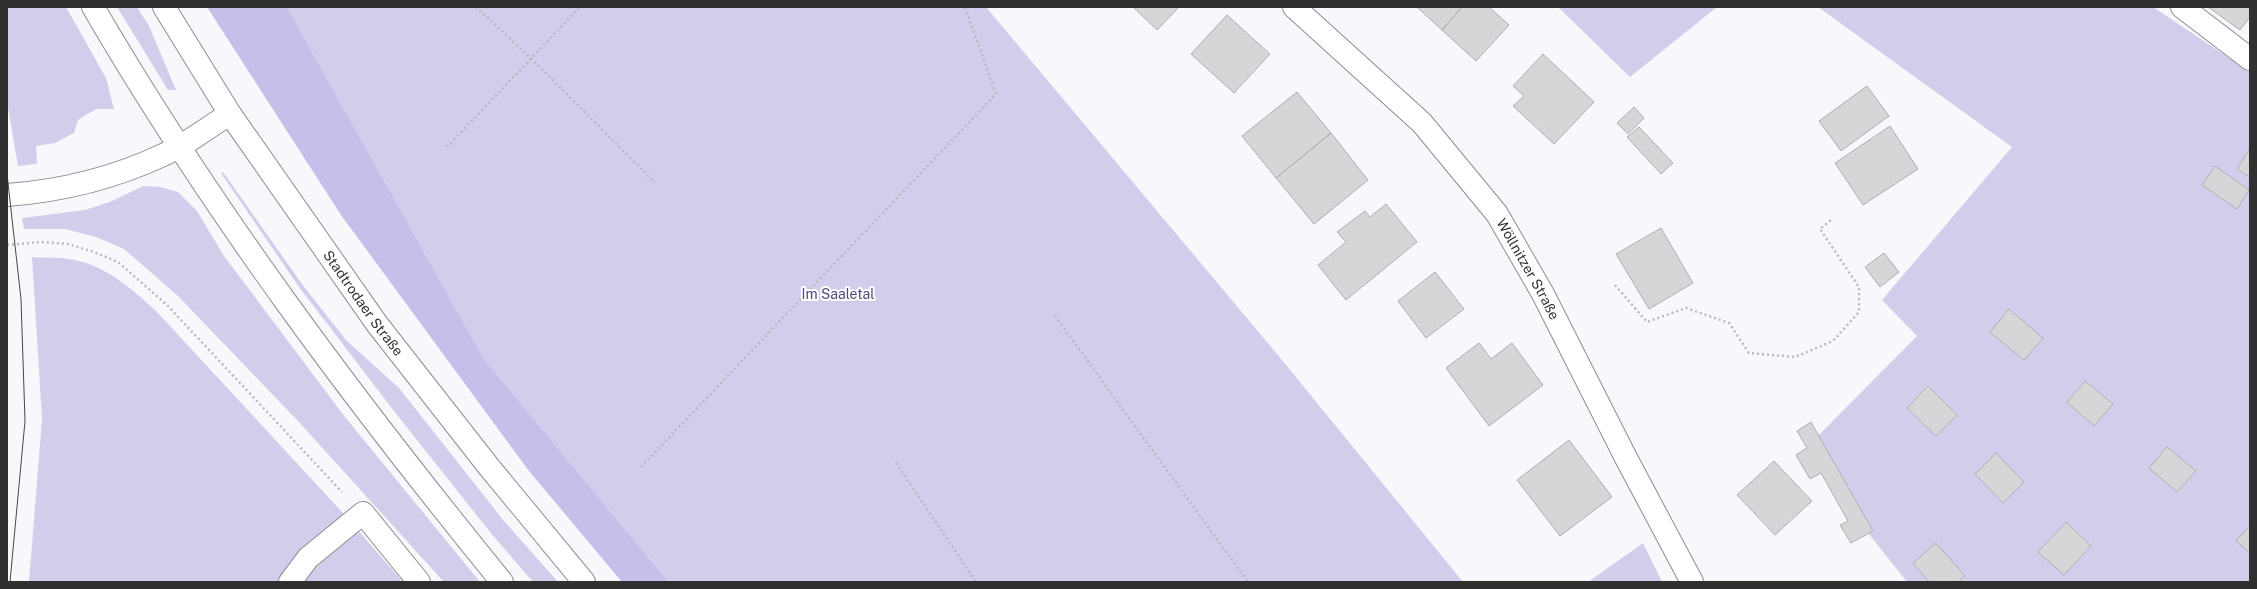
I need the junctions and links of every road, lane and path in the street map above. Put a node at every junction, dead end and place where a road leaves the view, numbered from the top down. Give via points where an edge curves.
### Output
1 (93, 7) edge
2 (164, 7) edge
3 (476, 7) edge
4 (580, 7) edge
5 (965, 7) edge
6 (1294, 7) edge
7 (2182, 7) edge
8 (531, 58) junction
9 (2250, 59) edge
10 (230, 114) junction
11 (177, 147) junction
12 (447, 147) dead end
13 (655, 183) dead end
14 (7, 195) edge
15 (1831, 220) dead end
16 (7, 245) edge
17 (1615, 285) dead end
18 (1055, 316) dead end
19 (896, 463) dead end
20 (641, 467) dead end
21 (363, 513) junction
22 (290, 582) edge
23 (419, 582) edge
24 (502, 582) edge
25 (584, 582) edge
26 (976, 582) edge
27 (1248, 582) edge
28 (1692, 582) edge

1 - 11 main road
2 - 10 main road, Stadtrodaer Straße
3 - 8 path
4 - 8 path
5 - 20 path via 996,94
6 - 28 main road, Wöllnitzer Straße via 1422,123 1497,214 1543,294
7 - 9 main road
8 - 12 path
8 - 13 path
10 - 11 main road
10 - 25 main road, Stadtrodaer Straße via 378,324 489,467
11 - 14 main road via 164,155 88,182 51,191
11 - 24 main road via 261,268 403,461
15 - 17 path via 1820,228 1859,287 1859,312 1833,341 1795,357 1749,353 1729,323 1686,308 1647,322
16 - 21 path via 41,242 68,244 118,262 167,305
18 - 27 path
19 - 26 path
21 - 22 main road via 308,558
21 - 23 main road

